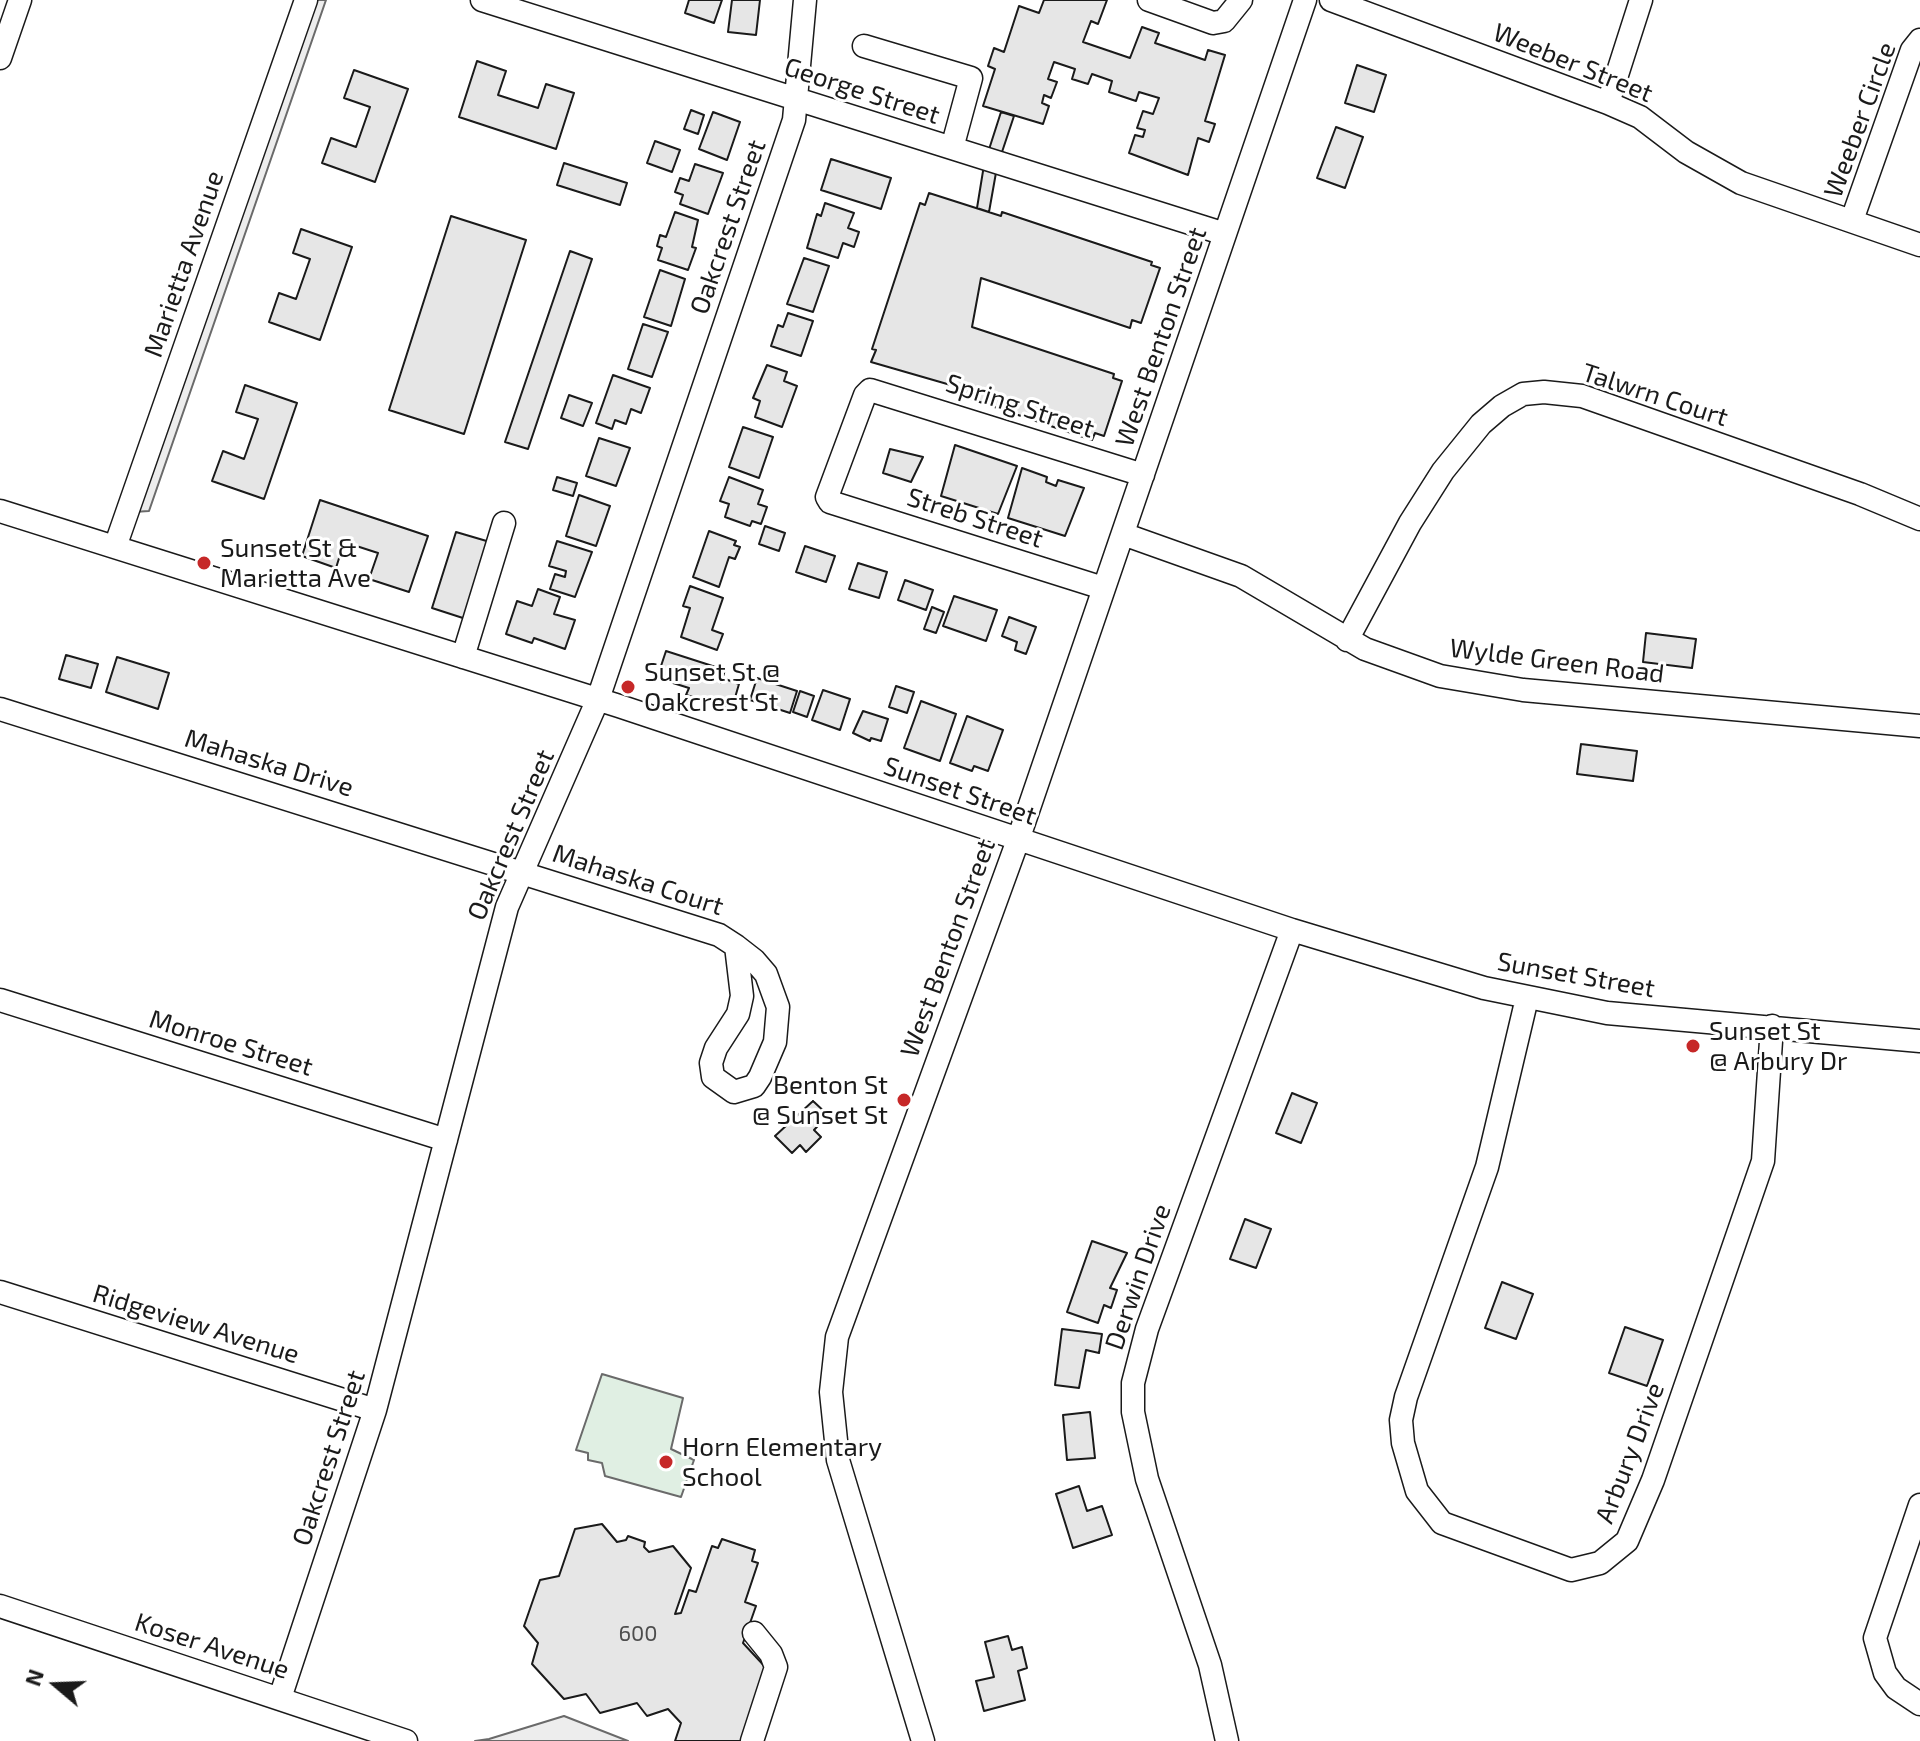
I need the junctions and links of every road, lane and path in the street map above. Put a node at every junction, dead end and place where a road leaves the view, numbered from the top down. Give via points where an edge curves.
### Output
1 (20, 0) edge
2 (306, 0) edge
3 (482, 0) edge
4 (805, 0) edge
5 (1149, 0) edge
6 (1241, 0) edge
7 (1305, 0) edge
8 (1331, 0) edge
9 (1641, 0) edge
10 (1920, 40) edge
11 (864, 46) dead end
12 (0, 58) edge
13 (797, 100) junction
14 (1608, 103) junction
15 (952, 148) junction
16 (1852, 220) junction
17 (1225, 234) junction
18 (1920, 245) edge
19 (1143, 475) junction
20 (830, 502) joint
21 (0, 511) edge
22 (1920, 519) edge
23 (504, 523) dead end
24 (1123, 534) junction
25 (115, 547) junction
26 (1103, 588) junction
27 (1347, 640) junction
28 (463, 657) junction
29 (598, 699) junction
30 (0, 709) edge
31 (1920, 726) edge
32 (1018, 840) junction
33 (521, 871) junction
34 (1292, 930) junction
35 (736, 946) junction
36 (1527, 998) junction
37 (0, 1000) edge
38 (1772, 1026) junction
39 (1920, 1041) edge
40 (446, 1140) junction
41 (0, 1292) edge
42 (375, 1410) junction
43 (1920, 1505) edge
44 (0, 1606) edge
45 (754, 1633) dead end
46 (280, 1698) junction
47 (1920, 1704) edge
48 (406, 1741) edge
49 (752, 1741) edge
50 (923, 1741) edge
51 (1227, 1741) edge

1 - 12 street
2 - 25 street, Marietta Avenue
3 - 13 street, George Street
4 - 13 street, Oakcrest Street
5 - 6 street via 1213,23 1224,21
7 - 17 street, West Benton Street
8 - 14 street, Weeber Street
9 - 14 street
10 - 16 street, Weeber Circle
11 - 15 street via 971,78
13 - 15 street, George Street
13 - 29 street, Oakcrest Street
14 - 16 street, Weeber Street via 1640,117 1686,152 1741,183
15 - 17 street, George Street
16 - 18 street, Weeber Street
17 - 19 street, West Benton Street
19 - 20 street, Spring Street via 870,390 827,497
19 - 24 street, West Benton Street
20 - 26 street, Streb Street
21 - 25 street, Sunset Street
22 - 27 street, Talwrn Court via 1582,396 1523,394 1481,424 1443,471
23 - 28 street
24 - 26 street, West Benton Street
24 - 27 street, Wylde Green Road via 1241,576
25 - 28 street, Sunset Street
26 - 32 street, West Benton Street
27 - 31 street, Wylde Green Road via 1475,685
28 - 29 street, Sunset Street
29 - 32 street, Sunset Street
29 - 33 street, Oakcrest Street
30 - 33 street, Mahaska Drive
32 - 34 street, Sunset Street
32 - 50 street, West Benton Street via 862,1266 833,1364 832,1423 838,1460
33 - 35 street, Mahaska Court via 698,927
33 - 40 street, Oakcrest Street via 496,943
34 - 36 street, Sunset Street
34 - 51 street, Derwin Drive via 1147,1329 1133,1383 1133,1412 1147,1479 1210,1665
35 - 35 street, Mahaska Court via 742,996 711,1063 713,1077 734,1092 754,1086 769,1060 778,1025 778,1007 766,974
36 - 38 street, Sunset Street via 1607,1013
36 - 38 street, Arbury Drive via 1487,1167 1401,1420 1417,1491 1442,1523 1571,1570 1600,1563 1627,1541 1653,1480 1763,1161
37 - 40 street, Monroe Street
38 - 39 street, Sunset Street
40 - 42 street, Oakcrest Street
41 - 42 street, Ridgeview Avenue
42 - 46 street, Oakcrest Street
43 - 47 street via 1875,1638 1885,1673
44 - 46 street, Koser Avenue
45 - 49 street via 776,1667
46 - 48 street, Koser Avenue

